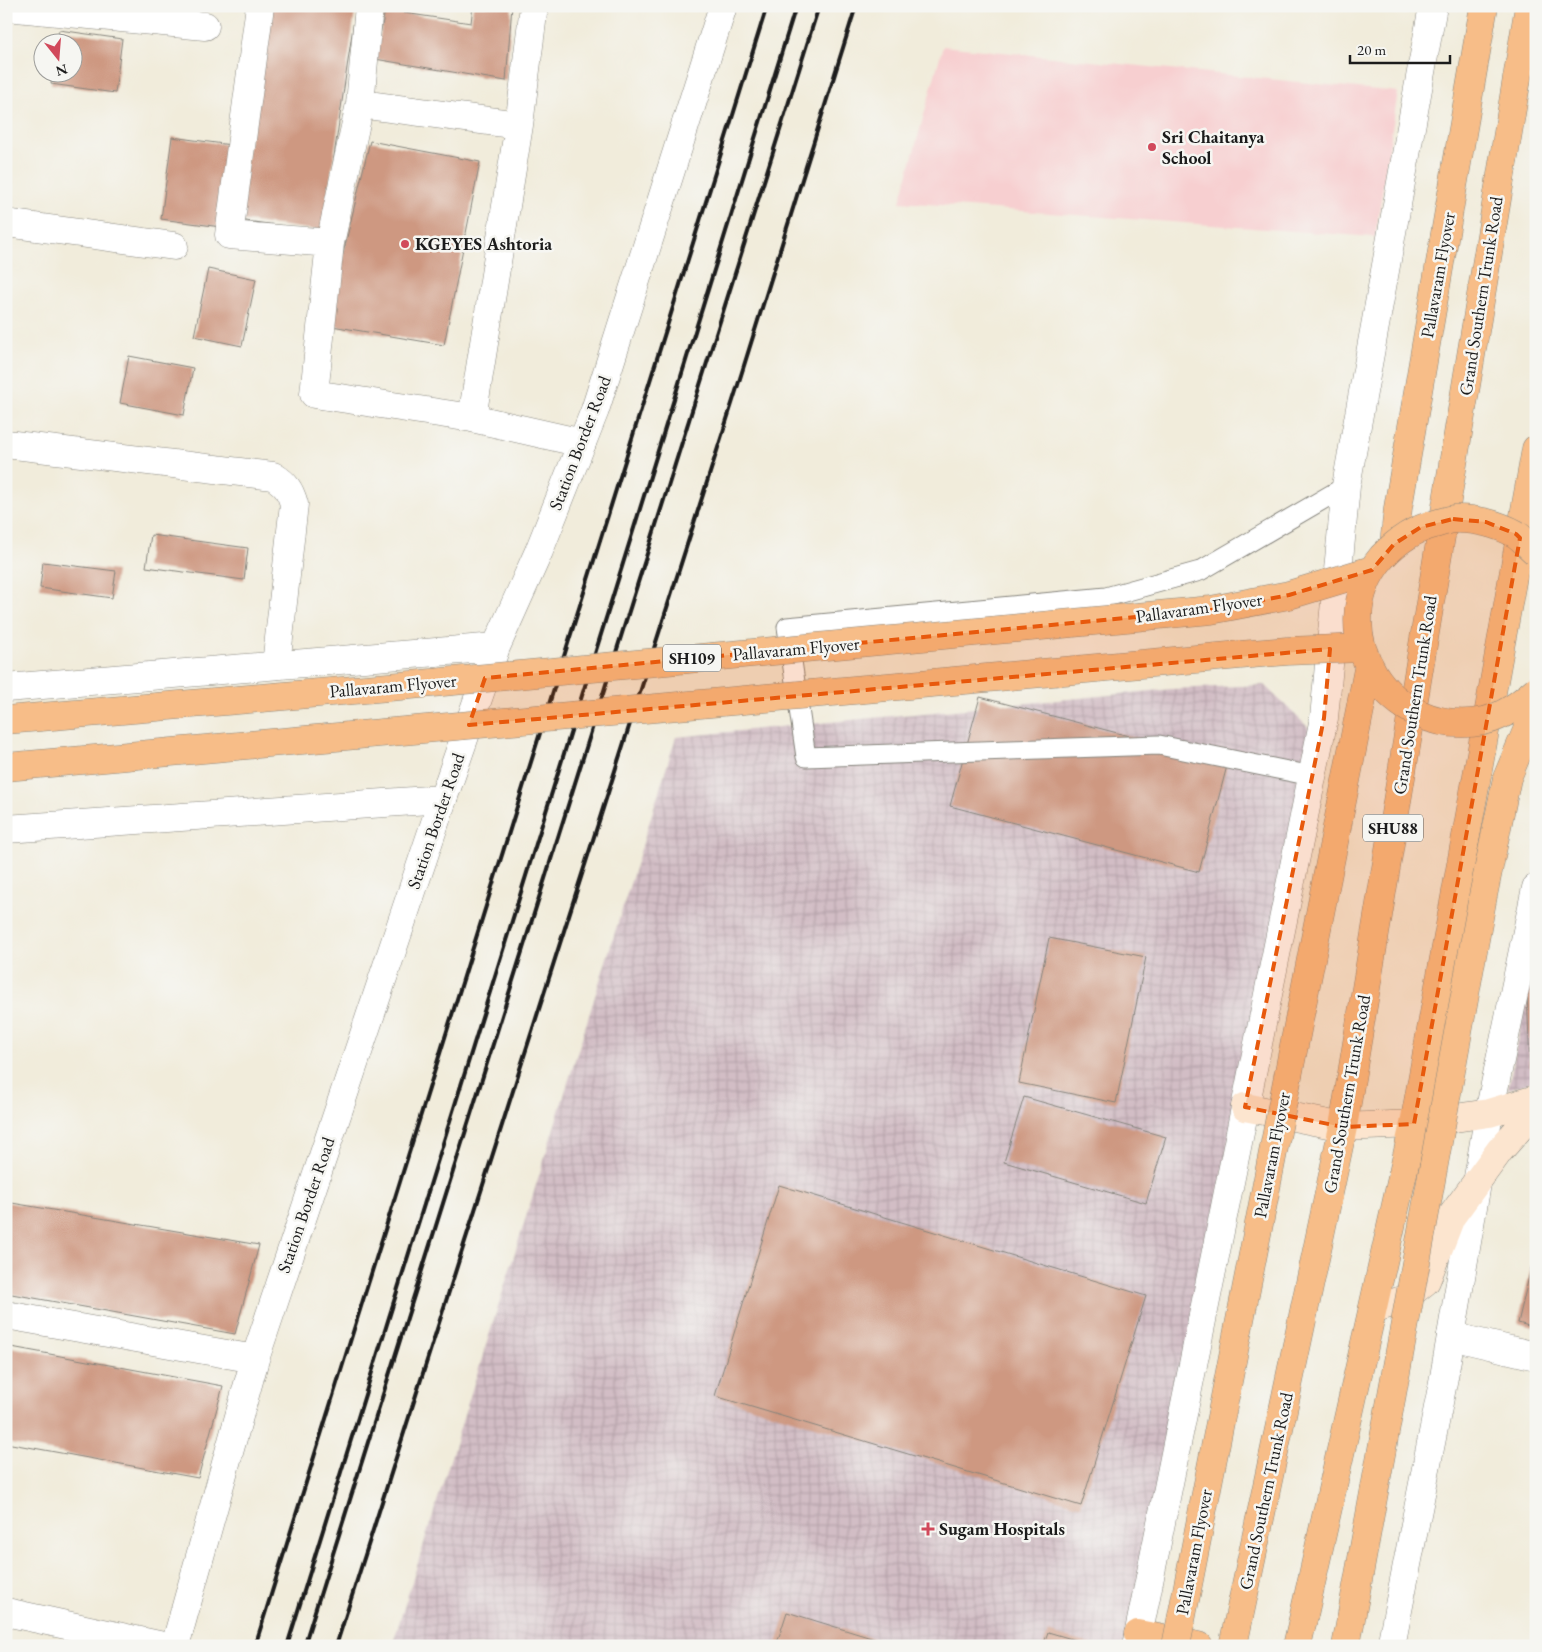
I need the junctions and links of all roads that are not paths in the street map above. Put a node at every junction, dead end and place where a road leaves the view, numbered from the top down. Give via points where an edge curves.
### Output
1 (260, 6) edge
2 (369, 6) edge
3 (534, 6) edge
4 (723, 6) edge
5 (1433, 6) edge
6 (1484, 6) edge
7 (1530, 6) edge
8 (6, 7) edge
9 (205, 26) dead end
10 (360, 104) junction
11 (518, 125) junction
12 (6, 223) edge
13 (330, 243) junction
14 (174, 246) dead end
15 (472, 418) junction
16 (6, 444) edge
17 (582, 444) junction
18 (1536, 450) edge
19 (1346, 486) junction
20 (1394, 544) junction
21 (1536, 552) edge
22 (1372, 570) junction
23 (1337, 580) junction
24 (496, 647) junction
25 (1366, 656) junction
26 (276, 666) junction
27 (6, 688) edge
28 (1536, 690) edge
29 (1536, 709) edge
30 (6, 720) edge
31 (6, 767) edge
32 (1312, 776) junction
33 (443, 799) junction
34 (6, 830) edge
35 (1536, 888) edge
36 (1245, 1107) junction
37 (1489, 1113) junction
38 (1533, 1117) edge
39 (1414, 1124) junction
40 (1343, 1127) junction
41 (1477, 1182) junction
42 (1373, 1309) junction
43 (6, 1315) edge
44 (1451, 1336) junction
45 (1536, 1356) edge
46 (255, 1358) junction
47 (6, 1612) edge
48 (1137, 1640) edge
49 (163, 1646) edge
50 (174, 1646) edge
51 (1176, 1646) edge
52 (1199, 1646) edge
53 (1233, 1646) edge
54 (1297, 1646) edge
55 (1346, 1646) edge
56 (1391, 1646) edge

1 - 13 street via 229,235
2 - 10 street
3 - 11 street
4 - 17 street, Station Border Road
5 - 19 street
6 - 20 main road, Pallavaram Flyover
7 - 40 main road, Grand Southern Trunk Road / SHU88
8 - 9 street
10 - 11 street
10 - 13 street
11 - 15 street
12 - 14 street
13 - 15 street via 314,394
15 - 17 street
16 - 26 street via 274,476 282,481 289,489 294,504
17 - 24 street, Station Border Road
18 - 39 main road
19 - 23 street
19 - 32 lane via 1200,571 1106,597 787,627 806,757 1159,745
20 - 21 main road, Pallavaram Flyover, bridge via 1422,527 1453,519 1486,522 1516,534
20 - 22 main road, Pallavaram Flyover, bridge
22 - 23 main road, Pallavaram Flyover / SH109, bridge
22 - 25 main road, Pallavaram Flyover, bridge via 1362,595 1358,621
23 - 30 main road, Pallavaram Flyover / SH109, bridge via 1290,595 1211,610
23 - 32 street via 1324,718
24 - 26 street
24 - 33 street, Station Border Road
25 - 28 main road, Pallavaram Flyover, bridge via 1375,677 1396,700 1423,716 1454,723 1485,720 1514,708
25 - 31 main road, bridge via 1287,651
25 - 51 main road, Pallavaram Flyover, bridge via 1341,800
26 - 27 street
29 - 55 main road, bridge via 1507,778 1482,896
32 - 36 street
33 - 34 street
33 - 46 street, Station Border Road
35 - 37 street
36 - 40 main road
36 - 48 street
37 - 38 main road
37 - 39 main road
37 - 41 street
38 - 41 main road via 1500,1150
39 - 40 main road
39 - 42 main road
40 - 53 main road, Grand Southern Trunk Road / SHU88
41 - 42 main road via 1450,1217 1426,1281 1402,1300
41 - 44 street
42 - 54 main road
43 - 46 street
44 - 45 street
44 - 56 street
46 - 50 street, Station Border Road
47 - 49 street
48 - 52 main road

